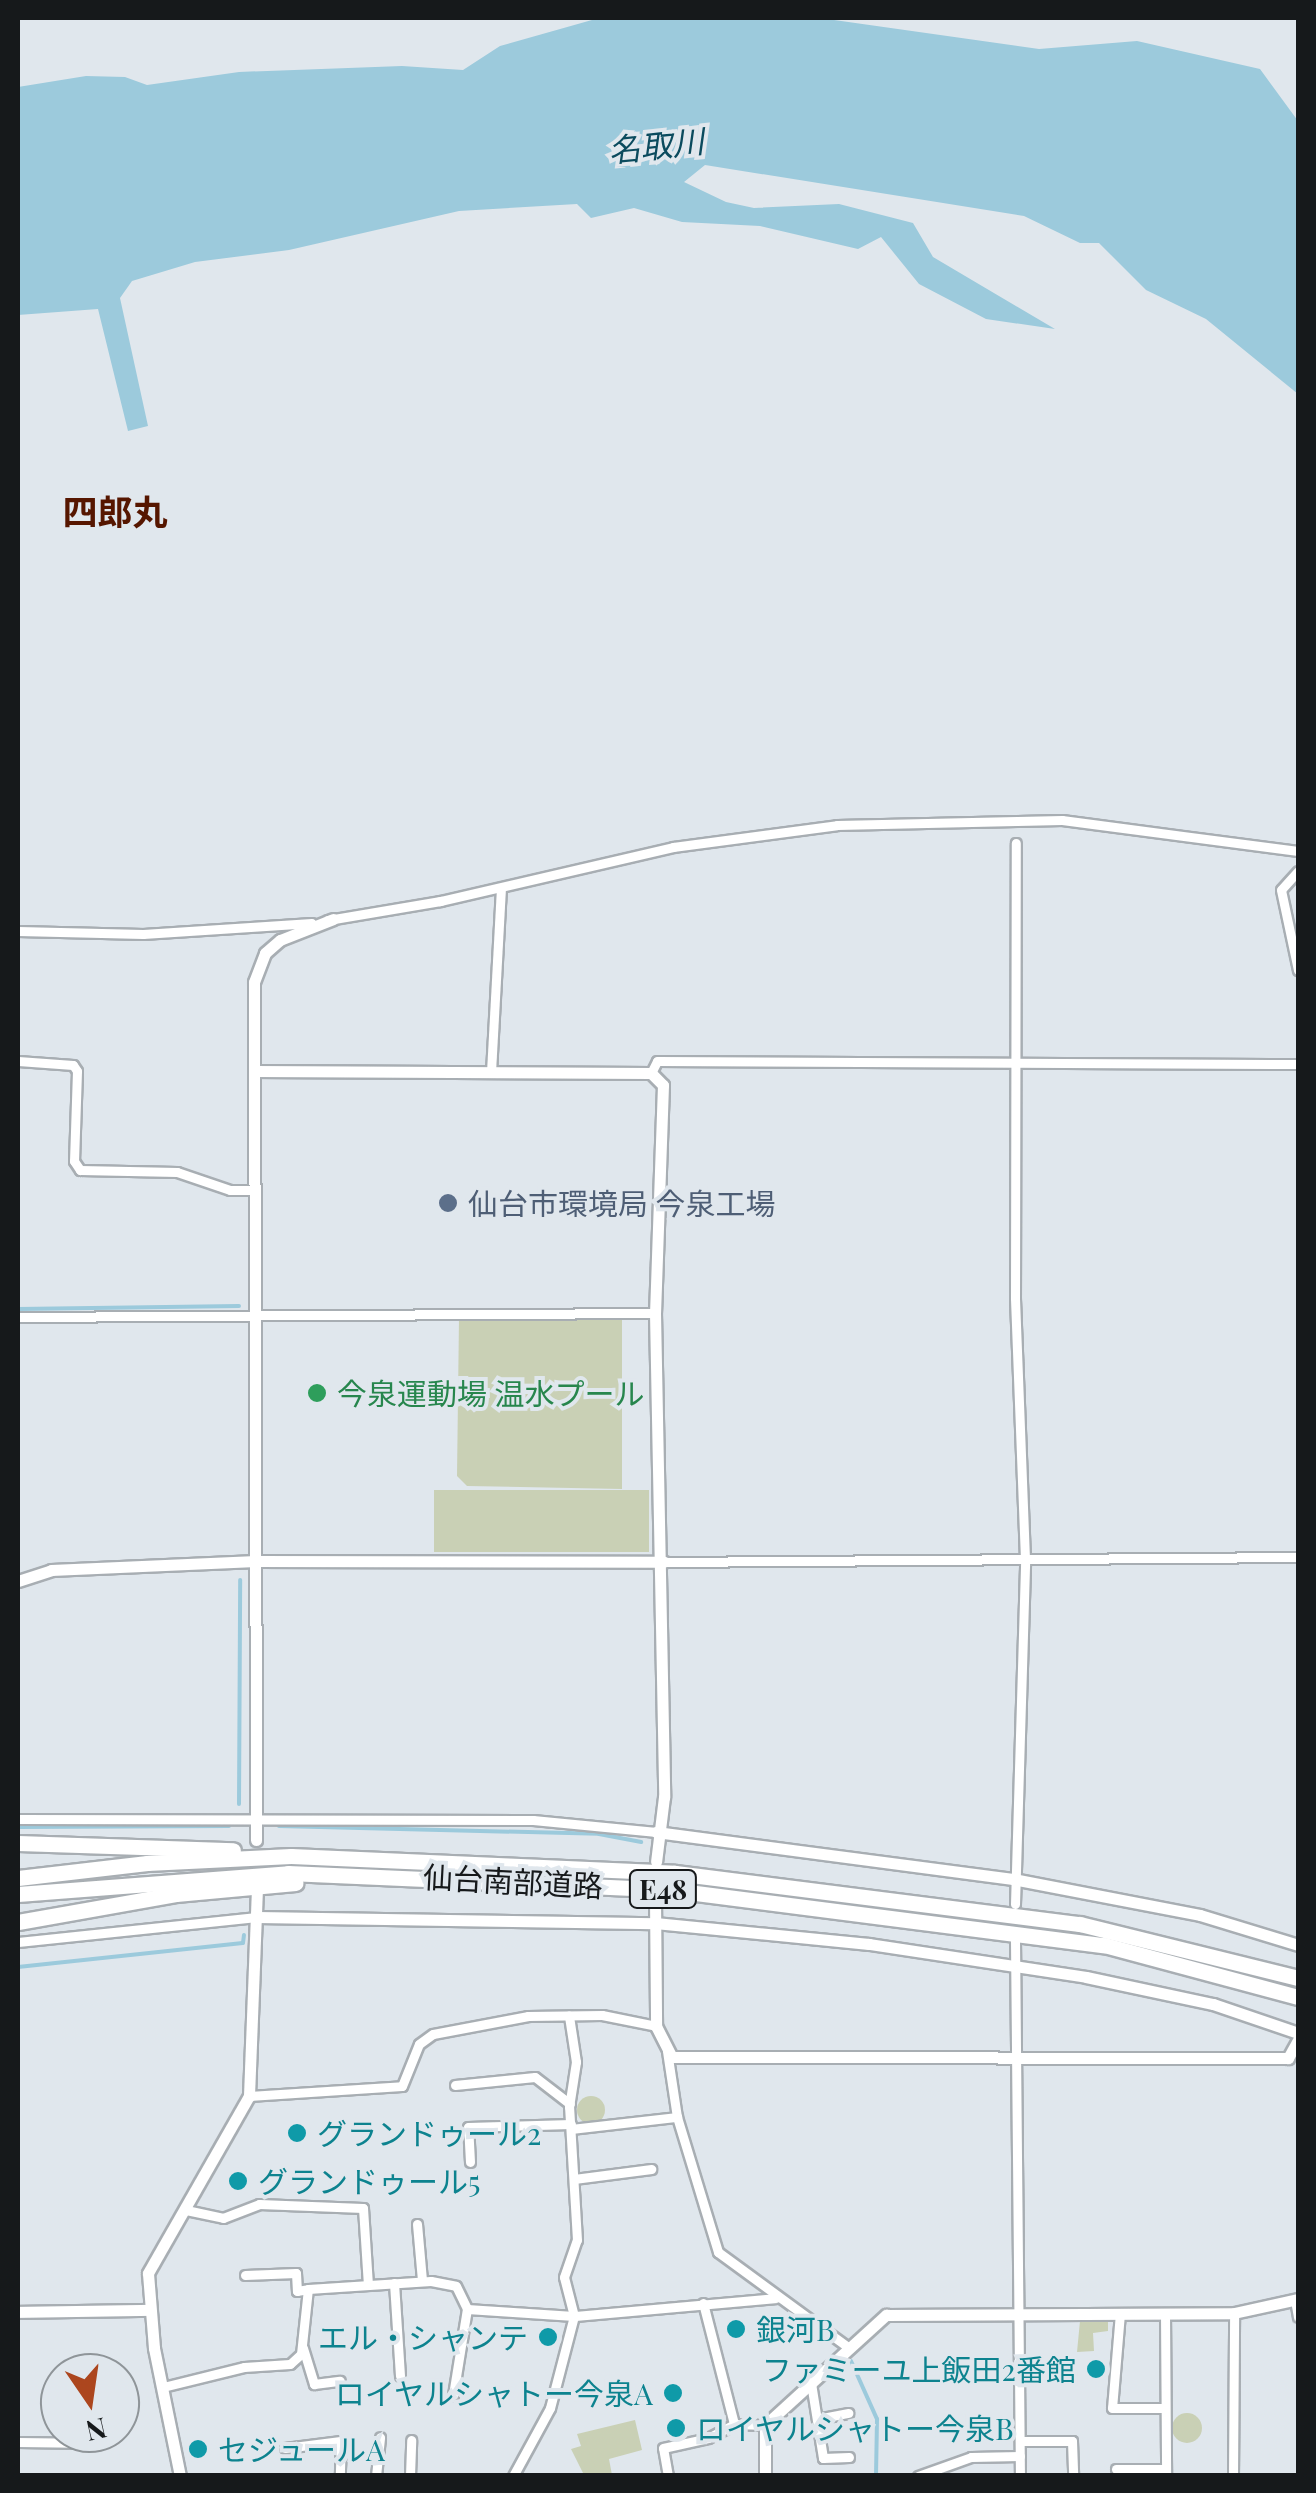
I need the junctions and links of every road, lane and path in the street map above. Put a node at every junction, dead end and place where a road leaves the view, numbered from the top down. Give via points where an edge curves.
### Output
1 (1016, 844) dead end
2 (1298, 851) edge
3 (1298, 872) edge
4 (500, 888) junction
5 (332, 918) junction
6 (18, 931) edge
7 (1298, 970) edge
8 (18, 1061) edge
9 (1015, 1062) junction
10 (1298, 1064) edge
11 (254, 1071) junction
12 (491, 1072) junction
13 (651, 1073) junction
14 (251, 1190) junction
15 (655, 1313) junction
16 (256, 1314) junction
17 (18, 1317) edge
18 (1298, 1556) edge
19 (1024, 1559) junction
20 (256, 1561) junction
21 (664, 1562) junction
22 (18, 1581) edge
23 (256, 1818) junction
24 (18, 1819) edge
25 (656, 1832) junction
26 (256, 1840) dead end
27 (18, 1843) edge
28 (291, 1856) junction
29 (656, 1862) dead end
30 (434, 1875) junction
31 (18, 1878) edge
32 (1013, 1879) junction
33 (257, 1892) dead end
34 (18, 1894) edge
35 (656, 1899) dead end
36 (1015, 1904) dead end
37 (257, 1917) junction
38 (18, 1922) edge
39 (655, 1923) junction
40 (1015, 1940) dead end
41 (18, 1942) edge
42 (1298, 1945) edge
43 (1016, 1966) junction
44 (1298, 1978) edge
45 (1298, 1997) edge
46 (569, 2016) junction
47 (656, 2026) junction
48 (1298, 2037) edge
49 (667, 2051) junction
50 (1016, 2058) junction
51 (454, 2085) dead end
52 (250, 2096) junction
53 (570, 2104) junction
54 (677, 2117) junction
55 (571, 2127) junction
56 (470, 2162) dead end
57 (652, 2169) dead end
58 (574, 2178) junction
59 (186, 2210) junction
60 (418, 2224) dead end
61 (245, 2275) dead end
62 (422, 2280) junction
63 (394, 2283) junction
64 (368, 2286) junction
65 (308, 2290) junction
66 (775, 2298) junction
67 (1297, 2300) edge
68 (702, 2303) junction
69 (467, 2308) junction
70 (150, 2310) junction
71 (18, 2312) edge
72 (1120, 2313) junction
73 (1164, 2313) junction
74 (1234, 2313) junction
75 (1016, 2314) junction
76 (574, 2316) junction
77 (1298, 2318) edge
78 (303, 2345) junction
79 (848, 2348) junction
80 (400, 2376) dead end
81 (340, 2381) dead end
82 (811, 2382) junction
83 (162, 2387) junction
84 (452, 2395) dead end
85 (1165, 2408) junction
86 (848, 2413) dead end
87 (817, 2419) junction
88 (734, 2424) junction
89 (765, 2425) junction
90 (380, 2437) dead end
91 (411, 2440) dead end
92 (1020, 2441) junction
93 (285, 2448) dead end
94 (850, 2456) dead end
95 (1020, 2456) junction
96 (1116, 2469) dead end
97 (1166, 2472) edge
98 (180, 2476) edge
99 (340, 2476) edge
100 (376, 2476) edge
101 (410, 2476) edge
102 (513, 2476) edge
103 (668, 2476) edge
104 (764, 2476) edge
105 (918, 2476) edge
106 (1020, 2476) edge
107 (1073, 2476) edge
108 (1233, 2476) edge

1 - 9 street
2 - 4 street via 1062,820 892,822 673,847
3 - 7 street via 1280,890
4 - 5 street
4 - 12 street
5 - 6 street via 224,931
5 - 11 street via 280,940 257,966
8 - 14 street via 73,1064 74,1161 80,1170 177,1172
9 - 10 street
9 - 13 street via 658,1061
9 - 19 street
11 - 12 street
11 - 14 street
12 - 13 street
13 - 15 street via 663,1085
14 - 16 street
15 - 16 street
15 - 21 street
16 - 17 street
16 - 20 street
18 - 19 street
19 - 21 street
19 - 32 street
20 - 21 street
20 - 22 street via 51,1570
20 - 23 street
21 - 25 street via 664,1818
23 - 24 street
23 - 25 street via 533,1820
23 - 26 street
25 - 29 street
25 - 32 street
27 - 28 highway via 188,1845
28 - 31 highway, 仙台南部道路 / E48 via 147,1862
28 - 44 highway, 仙台南部道路 / E48 via 541,1864 828,1888 1154,1938
30 - 34 highway, 仙台南部道路 / E48 via 203,1876
30 - 38 highway via 233,1887
30 - 45 highway, 仙台南部道路 / E48 via 672,1890 1032,1933 1187,1964
32 - 36 street
32 - 42 street via 1200,1915
33 - 37 street
35 - 39 street
37 - 39 street
37 - 41 street
37 - 52 street
39 - 43 street
39 - 47 street
40 - 43 street
43 - 48 street via 1213,2004
43 - 50 street
46 - 47 street via 602,2014
46 - 52 street via 528,2016 433,2034 419,2044 402,2086
46 - 53 street via 576,2062
47 - 49 street
48 - 50 street via 1288,2058
49 - 50 street via 672,2057 715,2058
49 - 54 street
50 - 75 street
51 - 53 street via 535,2077
52 - 59 street
53 - 55 street
54 - 55 street
54 - 66 street via 718,2252
55 - 56 street via 468,2127
55 - 58 street
57 - 58 street
58 - 76 street via 577,2240 564,2277
59 - 64 street via 224,2218 259,2204 364,2208
59 - 70 street via 148,2273
60 - 62 street
61 - 65 street via 296,2273 297,2291
62 - 63 street
62 - 69 street via 456,2286
63 - 64 street
63 - 80 street
64 - 65 street
65 - 78 street
66 - 68 street
66 - 79 street
67 - 74 street
67 - 77 street
68 - 76 street
68 - 88 street
69 - 76 street
69 - 84 street
70 - 71 street
70 - 83 street
72 - 73 street
72 - 75 street
72 - 85 street via 1112,2408
73 - 74 street
73 - 85 street
74 - 108 street
75 - 79 street via 886,2315
75 - 92 street
76 - 102 street via 550,2408
78 - 81 street via 314,2384
78 - 83 street via 290,2364 244,2367
79 - 82 street
82 - 87 street
82 - 89 street
83 - 98 street
85 - 97 street
86 - 87 street
87 - 94 street via 823,2458
88 - 89 street
88 - 103 street via 663,2448
89 - 104 street
90 - 100 street
91 - 101 street
92 - 95 street
92 - 107 street via 1072,2441
93 - 99 street via 341,2442
95 - 105 street via 971,2457
95 - 106 street
96 - 97 street

